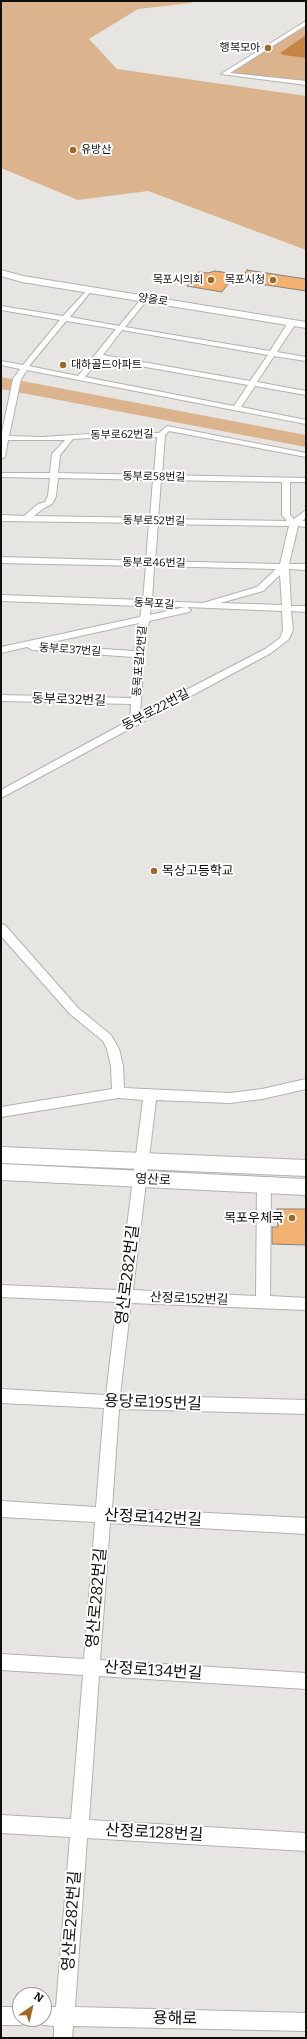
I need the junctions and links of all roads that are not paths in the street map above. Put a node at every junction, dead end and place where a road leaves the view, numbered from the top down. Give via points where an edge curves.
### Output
1 (306, 23) edge
2 (306, 83) edge
3 (1, 273) edge
4 (89, 290) junction
5 (144, 299) junction
6 (2, 310) edge
7 (64, 319) junction
8 (292, 323) junction
9 (306, 325) edge
10 (120, 328) junction
11 (271, 353) junction
12 (97, 356) junction
13 (306, 359) edge
14 (1, 363) edge
15 (24, 367) junction
16 (80, 378) junction
17 (252, 384) junction
18 (306, 393) edge
19 (236, 409) junction
20 (306, 422) edge
21 (161, 435) junction
22 (71, 437) junction
23 (5, 438) junction
24 (306, 455) edge
25 (1, 457) edge
26 (1, 475) edge
27 (53, 476) junction
28 (158, 477) junction
29 (286, 479) junction
30 (306, 480) edge
31 (306, 513) edge
32 (1, 518) edge
33 (27, 518) junction
34 (154, 521) junction
35 (294, 524) junction
36 (306, 524) edge
37 (1, 560) edge
38 (150, 563) junction
39 (284, 566) junction
40 (306, 566) edge
41 (1, 598) edge
42 (147, 602) junction
43 (200, 607) junction
44 (287, 609) junction
45 (306, 610) edge
46 (144, 618) junction
47 (1, 645) edge
48 (18, 646) junction
49 (1, 650) edge
50 (139, 654) junction
51 (1, 698) edge
52 (136, 702) junction
53 (135, 721) junction
54 (1, 795) edge
55 (1, 928) edge
56 (306, 1084) edge
57 (118, 1093) junction
58 (150, 1095) junction
59 (1, 1112) edge
60 (1, 1155) edge
61 (141, 1161) junction
62 (306, 1168) edge
63 (1, 1172) edge
64 (139, 1180) junction
65 (264, 1185) junction
66 (306, 1188) edge
67 (1, 1291) edge
68 (125, 1297) junction
69 (263, 1302) junction
70 (306, 1304) edge
71 (1, 1396) edge
72 (112, 1402) junction
73 (306, 1407) edge
74 (1, 1509) edge
75 (104, 1515) junction
76 (306, 1526) edge
77 (1, 1662) edge
78 (91, 1667) junction
79 (306, 1681) edge
80 (1, 1824) edge
81 (78, 1828) junction
82 (306, 1842) edge
83 (1, 2016) edge
84 (12, 2016) edge
85 (52, 2016) edge
86 (65, 2017) junction
87 (306, 2022) edge
88 (63, 2038) edge

1 - 2 street via 224,74
3 - 4 street, 양을로
4 - 5 street, 양을로
4 - 7 street
5 - 8 street, 양을로
5 - 10 street
6 - 7 street
7 - 10 street
7 - 15 street
8 - 9 street, 양을로
8 - 11 street
10 - 11 street
10 - 12 street
11 - 13 street
11 - 17 street
12 - 16 street
12 - 17 street
14 - 15 street
15 - 16 street
15 - 23 street via 16,384
16 - 19 street
17 - 18 street
17 - 19 street
19 - 20 street
21 - 22 street, 동부로62번길
21 - 24 street, 동부로62번길 via 167,428
21 - 28 street, 동목포길12번길
22 - 23 street, 동부로62번길
22 - 27 street via 56,454
23 - 25 street
26 - 27 street, 동부로58번길
27 - 28 street, 동부로58번길
27 - 33 street via 52,496 48,504 41,506
28 - 29 street, 동부로58번길
28 - 34 street, 동목포길12번길
29 - 30 street, 동부로58번길
29 - 35 street via 286,515
31 - 35 street
32 - 33 street, 동부로52번길
33 - 34 street, 동부로52번길
34 - 35 street, 동부로52번길
34 - 38 street, 동목포길12번길
35 - 36 street, 동부로52번길
35 - 39 street, 동부로22번길
37 - 38 street, 동부로46번길
38 - 39 street, 동부로46번길
38 - 42 street, 동목포길12번길
39 - 40 street, 동부로46번길
39 - 43 street via 260,589
39 - 44 street, 동부로22번길
41 - 42 street, 동목포길
42 - 43 street, 동목포길
42 - 46 street, 동목포길12번길
43 - 44 street, 동목포길
43 - 46 street
44 - 45 street, 동목포길
44 - 53 street, 동부로22번길 via 287,634 275,647
46 - 48 street
46 - 50 street, 동목포길12번길
47 - 48 street, 동부로37번길
48 - 49 street
48 - 50 street, 동부로37번길
50 - 52 street, 동목포길12번길
51 - 52 street, 동부로32번길
52 - 53 street, 동목포길12번길
53 - 54 street, 동부로22번길
55 - 57 street via 74,1010 107,1038 117,1066
56 - 58 street via 230,1098
57 - 58 street
57 - 59 street
58 - 61 street, 영산로282번길
60 - 61 street, 영산로
61 - 62 street, 영산로
61 - 64 street, 영산로282번길
63 - 64 street, 영산로
64 - 65 street, 영산로
64 - 68 street, 영산로282번길
65 - 66 street, 영산로
65 - 69 street
67 - 68 street, 산정로152번길
68 - 69 street, 산정로152번길
68 - 72 street, 영산로282번길
69 - 70 street, 산정로152번길
71 - 72 street, 용당로195번길
72 - 73 street, 용당로195번길
72 - 75 street, 영산로282번길
74 - 75 street, 산정로142번길
75 - 76 street, 산정로142번길
75 - 78 street, 영산로282번길
77 - 78 street, 산정로134번길
78 - 79 street, 산정로134번길
78 - 81 street, 영산로282번길
80 - 81 street, 산정로128번길
81 - 82 street, 산정로128번길
81 - 86 street, 영산로282번길
83 - 84 street
85 - 86 street, 용해로
86 - 87 street, 용해로
86 - 88 street, 영산로282번길

